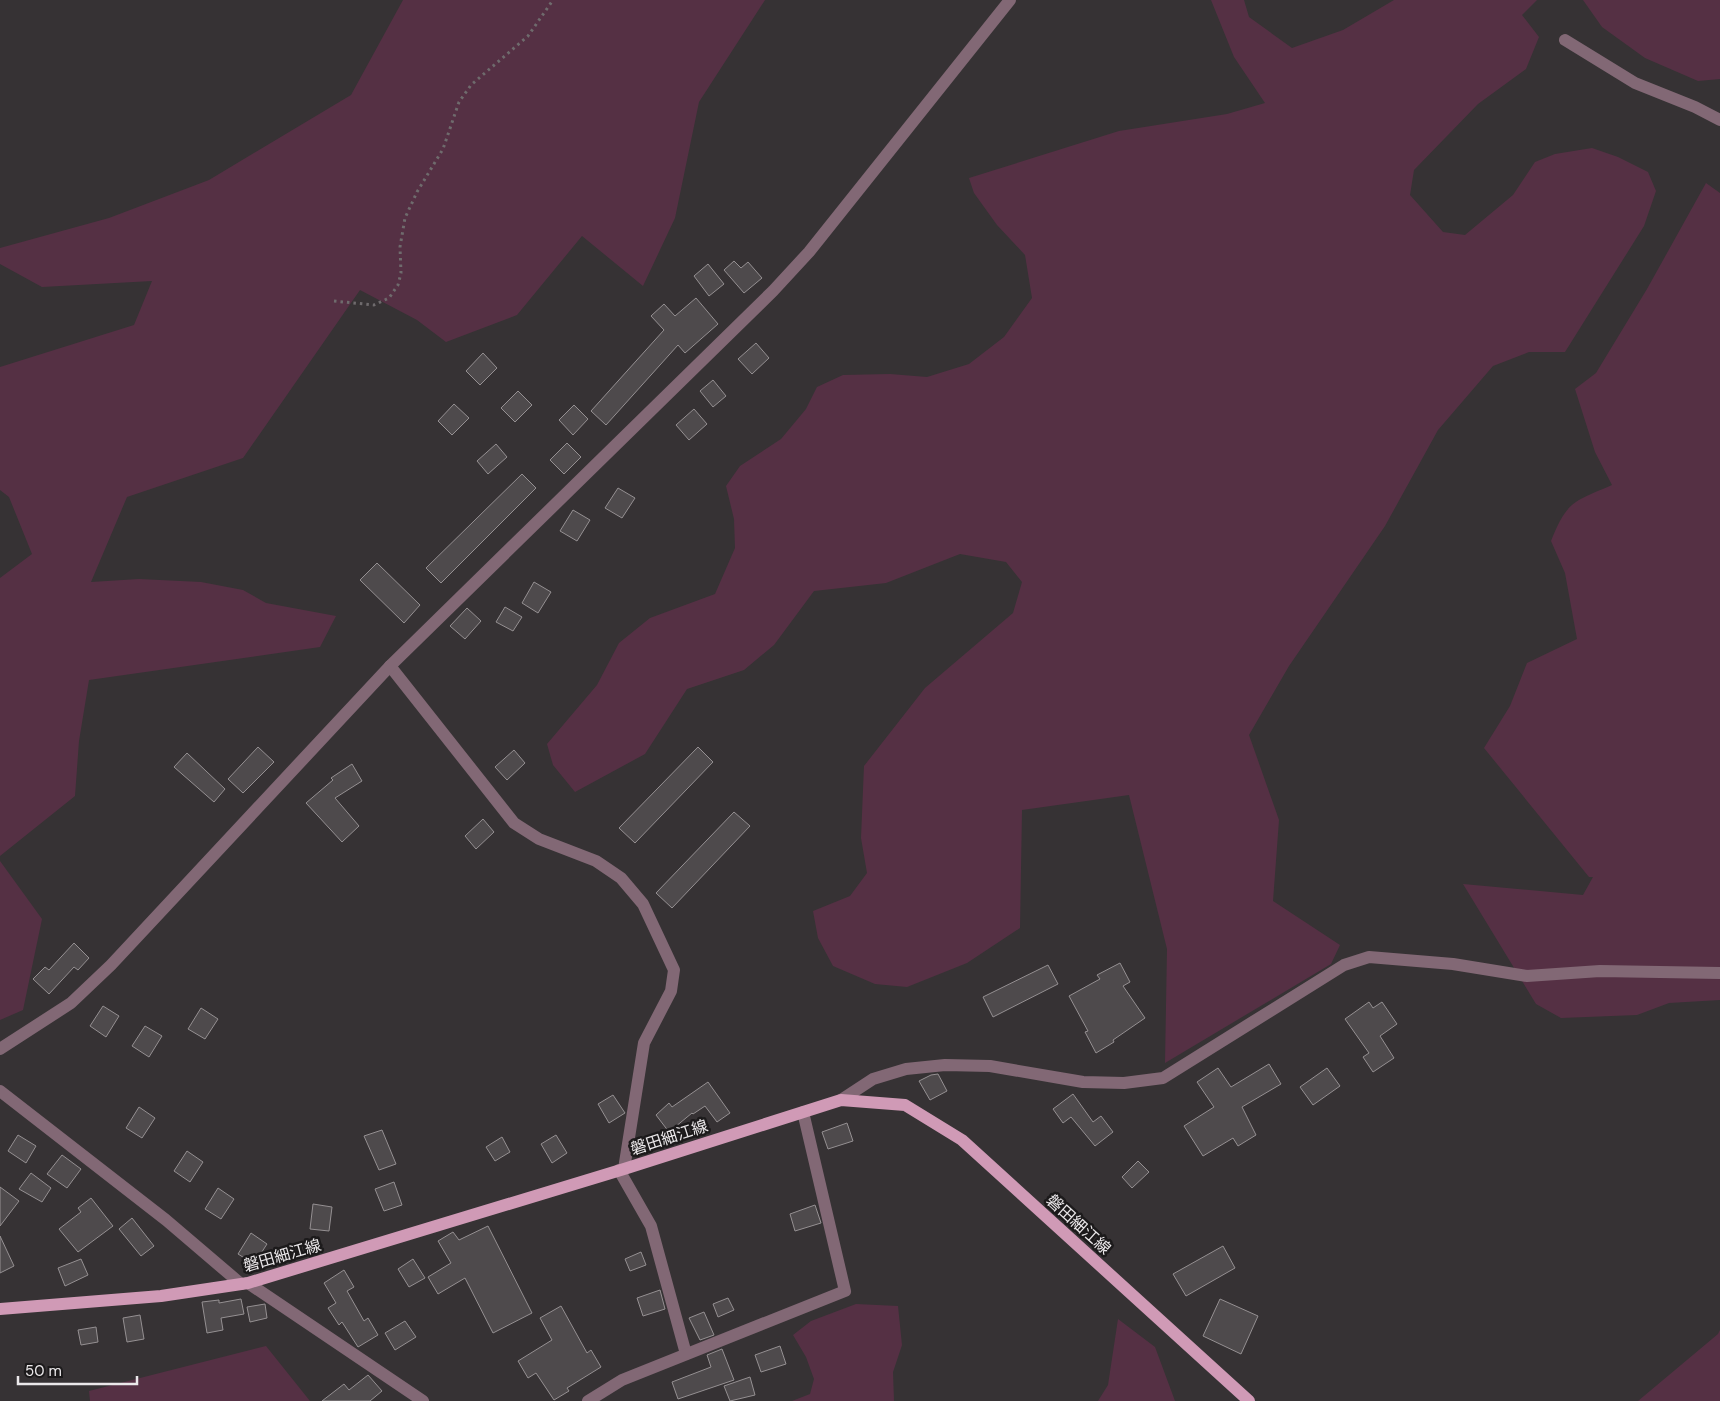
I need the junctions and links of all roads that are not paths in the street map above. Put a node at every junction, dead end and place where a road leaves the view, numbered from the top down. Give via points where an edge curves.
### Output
1 (1010, 0) edge
2 (1565, 40) dead end
3 (1720, 120) edge
4 (390, 666) junction
5 (1720, 972) edge
6 (0, 1049) edge
7 (0, 1091) edge
8 (841, 1100) junction
9 (803, 1112) junction
10 (622, 1169) junction
11 (244, 1283) junction
12 (0, 1309) edge
13 (686, 1354) junction
14 (424, 1401) edge
15 (588, 1401) edge
16 (1249, 1401) edge

1 - 4 street via 809,252 773,292
2 - 3 street via 1635,83
4 - 6 street via 111,965 71,1003
4 - 10 street via 514,823 539,839 596,861 621,878 643,904 664,945 674,970 671,991 644,1043
5 - 8 street via 1600,971 1527,976 1453,964 1368,957 1344,965 1163,1078 1124,1083 1083,1082 990,1066 945,1065 906,1069 873,1079
7 - 11 street
8 - 9 main road, 磐田細江線
8 - 16 main road, 磐田細江線 via 905,1105 962,1140
9 - 10 main road, 磐田細江線
9 - 13 street via 845,1291
10 - 11 main road, 磐田細江線
10 - 13 street via 652,1226
11 - 12 main road, 磐田細江線 via 161,1296
11 - 14 street
13 - 15 street via 622,1380

